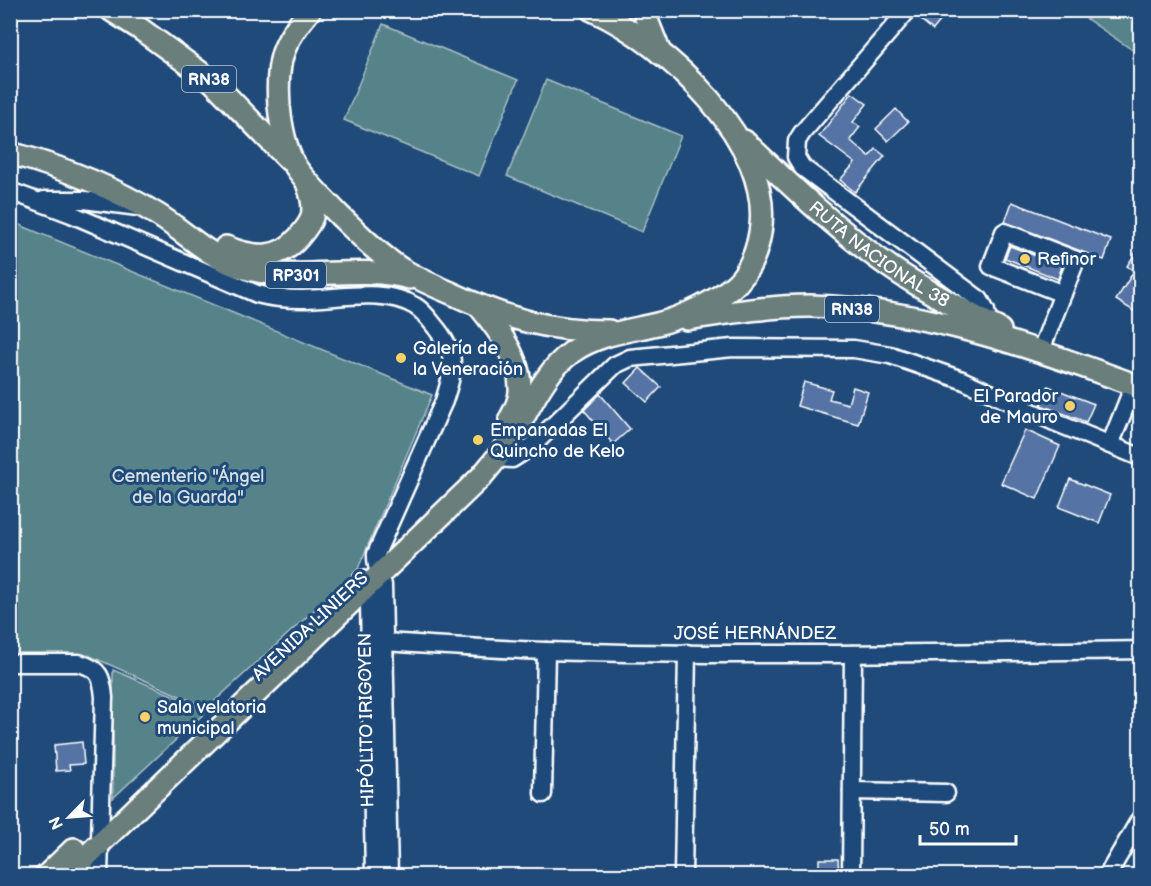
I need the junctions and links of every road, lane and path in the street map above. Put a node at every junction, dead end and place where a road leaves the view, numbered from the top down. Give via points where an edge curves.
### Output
1 (111, 10) edge
2 (310, 10) edge
3 (592, 10) edge
4 (643, 10) edge
5 (908, 10) edge
6 (660, 53) junction
7 (736, 134) junction
8 (10, 153) edge
9 (300, 172) junction
10 (10, 191) edge
11 (37, 200) junction
12 (147, 208) junction
13 (174, 224) junction
14 (431, 284) junction
15 (1063, 294) junction
16 (480, 307) junction
17 (660, 323) junction
18 (988, 324) junction
19 (625, 331) junction
20 (1041, 350) junction
21 (1137, 386) edge
22 (516, 421) junction
23 (1110, 445) junction
24 (1140, 457) edge
25 (496, 458) junction
26 (371, 576) junction
27 (377, 642) junction
28 (1140, 650) edge
29 (546, 651) junction
30 (687, 652) junction
31 (853, 654) junction
32 (10, 663) edge
33 (852, 791) junction
34 (946, 793) dead end
35 (543, 794) dead end
36 (1140, 819) edge
37 (99, 835) junction
38 (46, 876) edge
39 (66, 876) edge
40 (99, 876) edge
41 (374, 876) edge
42 (388, 876) edge
43 (683, 876) edge
44 (851, 876) edge
45 (1107, 876) edge

1 - 9 main road, RN38 via 212,81
2 - 9 main road, RN38 via 287,42 279,62 280,119
3 - 6 main road, RN38
4 - 6 main road
5 - 18 street via 802,133 795,157 802,167 980,300
6 - 7 main road, RN38 via 716,106
7 - 17 main road, RN38 via 760,199 762,221 750,265 737,283 701,307
7 - 18 main road, RUTA NACIONAL 38 / RN38 via 833,222 893,268
8 - 12 main road, RP301 via 71,173
9 - 13 main road, RP301 via 312,200 312,216 294,243 281,252 266,257 247,255
9 - 14 main road, RN38 via 371,246
10 - 11 street
11 - 12 street via 84,200
11 - 26 street, HIPÓLITO IRIGOYEN via 257,294 279,298 388,297 416,306 430,320 450,347 452,378 388,524
12 - 13 main road, RP301
13 - 14 main road, RP301 via 219,258 255,271 293,275 380,272
14 - 16 main road, RN38
15 - 15 street via 1076,261 1004,232 991,266
15 - 20 street
16 - 19 main road, RN38 via 545,326
16 - 22 main road via 506,344 518,374
17 - 19 main road, RN38
17 - 20 main road, RUTA NACIONAL 38 / RN38 via 766,308 845,308 952,326
18 - 20 main road, RUTA NACIONAL 38 / RN38
19 - 22 main road via 587,344 560,362
20 - 21 main road, RUTA NACIONAL 38 / RN38
21 - 23 street
22 - 25 main road, AVENIDA LINIERS
22 - 26 main road, AVENIDA LINIERS
23 - 24 street
23 - 25 street via 962,380 890,355 854,349 733,348 630,358 615,365 531,447 512,459
25 - 26 main road, AVENIDA LINIERS via 481,477
26 - 27 street, HIPÓLITO IRIGOYEN
26 - 37 main road, AVENIDA LINIERS
27 - 29 street, JOSÉ HERNÁNDEZ
27 - 41 street, HIPÓLITO IRIGOYEN
27 - 42 street, HIPÓLITO IRIGOYEN
28 - 31 street, JOSÉ HERNÁNDEZ
29 - 30 street, JOSÉ HERNÁNDEZ
29 - 35 street
30 - 31 street, JOSÉ HERNÁNDEZ
30 - 43 street
31 - 33 street
32 - 37 street via 80,663 98,672 104,697
33 - 34 street
33 - 44 street
36 - 45 street
37 - 38 main road, AVENIDA LINIERS
37 - 39 main road, AVENIDA LINIERS
37 - 40 street

